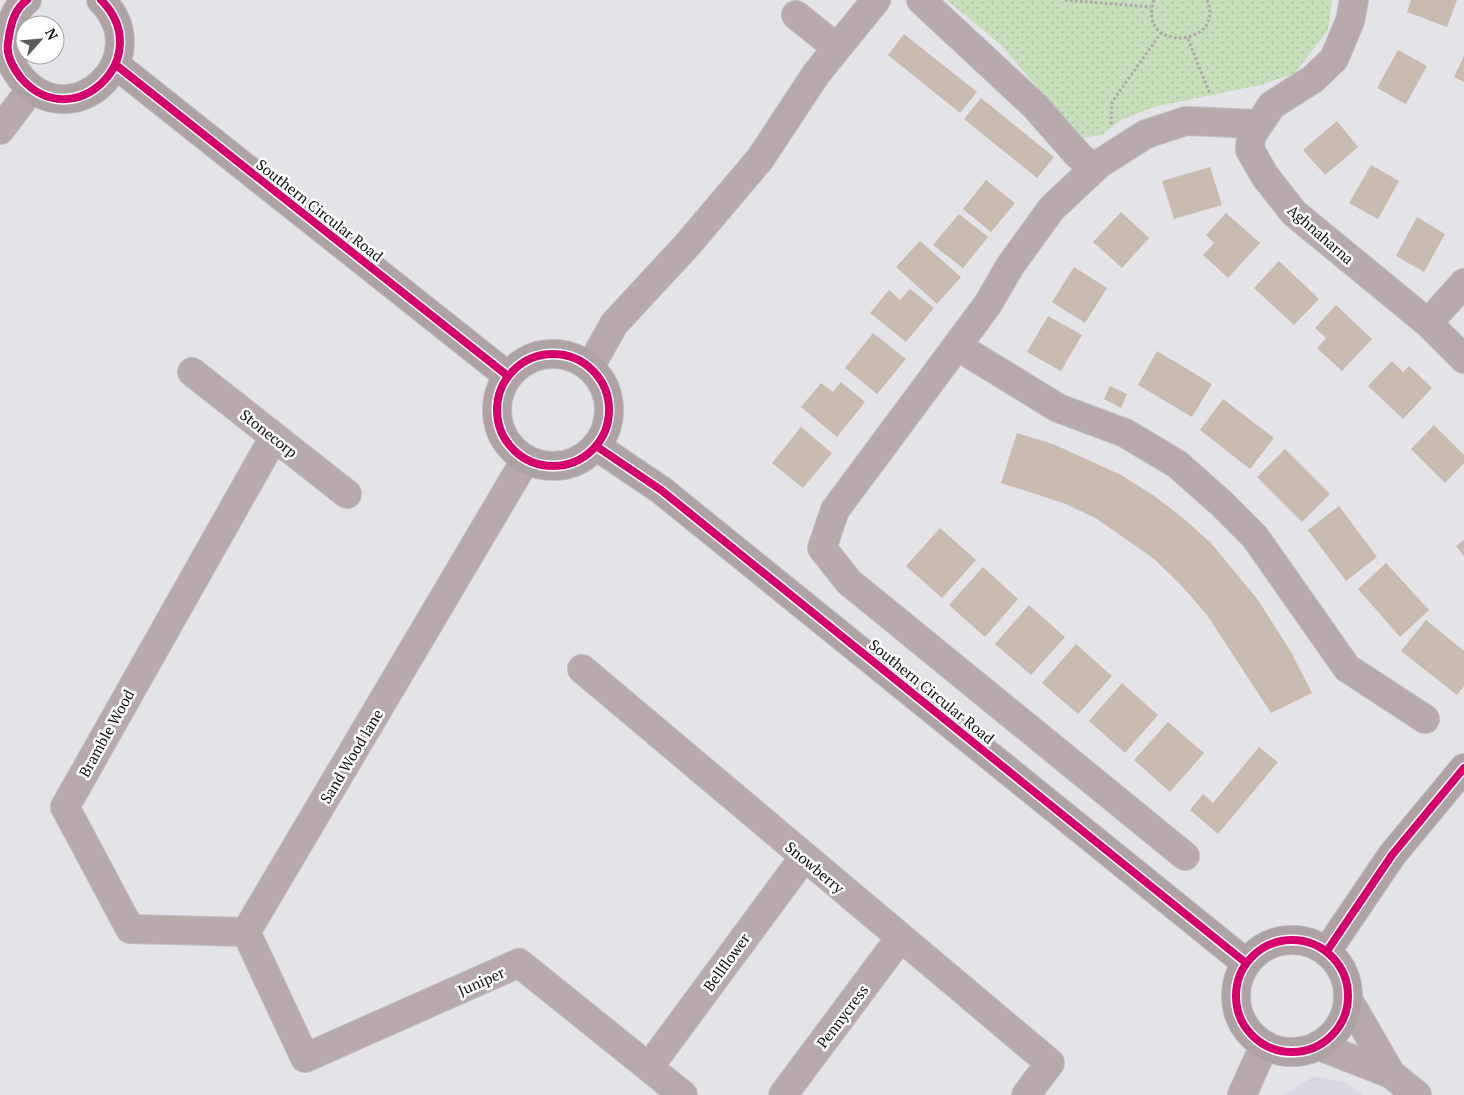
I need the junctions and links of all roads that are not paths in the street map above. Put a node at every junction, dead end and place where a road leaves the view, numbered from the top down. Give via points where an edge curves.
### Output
1 (101, 0) edge
2 (876, 0) edge
3 (921, 0) edge
4 (1354, 0) edge
5 (14, 5) edge
6 (796, 15) dead end
7 (837, 48) junction
8 (116, 65) junction
9 (30, 89) junction
10 (1257, 124) junction
11 (0, 130) edge
12 (1101, 163) junction
13 (1464, 283) edge
14 (1428, 322) junction
15 (956, 346) junction
16 (1464, 359) edge
17 (590, 366) junction
18 (192, 372) dead end
19 (508, 376) junction
20 (274, 437) junction
21 (596, 446) junction
22 (526, 459) junction
23 (347, 494) dead end
24 (582, 669) dead end
25 (1425, 720) dead end
26 (1464, 768) edge
27 (1185, 856) dead end
28 (804, 857) junction
29 (246, 932) junction
30 (900, 938) junction
31 (1327, 952) junction
32 (1246, 963) junction
33 (1349, 1001) junction
34 (1264, 1046) junction
35 (1319, 1046) junction
36 (649, 1067) junction
37 (1391, 1074) junction
38 (683, 1095) edge
39 (784, 1095) edge
40 (1026, 1095) edge
41 (1242, 1095) edge
42 (1417, 1095) edge

1 - 8 main road via 116,20 121,39
2 - 7 street
3 - 12 street via 1035,106 1078,155
4 - 10 street, Aghnaharna via 1350,22 1334,59 1313,79 1272,105
5 - 9 main road via 7,47 14,69
6 - 7 street
7 - 17 street via 760,159 614,324
8 - 9 main road via 108,78 91,92 71,99 48,97
8 - 19 main road, Southern Circular Road
9 - 11 street
10 - 12 street via 1186,121 1146,134
10 - 14 street, Aghnaharna via 1251,136 1250,150 1265,176 1294,213
12 - 15 street via 1052,208
13 - 14 street
14 - 16 street, Aghnaharna
15 - 25 street via 1058,408 1125,433 1177,464 1255,537 1347,668
15 - 27 street via 835,510 822,548 849,582
17 - 19 main road via 576,358 546,353 518,364
17 - 21 main road via 608,396 610,414
18 - 20 street, Stonecorp
19 - 22 main road via 499,393 498,430
20 - 23 street, Stonecorp
20 - 29 street, Bramble Wood via 65,807 130,929
21 - 22 main road via 582,459 563,466 544,466
21 - 32 main road, Southern Circular Road via 662,490
22 - 29 street, Sand Wood lane
24 - 28 street, Snowberry
26 - 31 main road via 1392,855
28 - 30 street, Snowberry
28 - 36 street, Bellflower
29 - 36 street, Juniper via 305,1058 519,964
30 - 39 street, Pennycress
30 - 40 street, Snowberry via 1050,1063
31 - 32 main road via 1311,943 1275,942 1259,950
31 - 33 main road via 1340,966 1347,982
32 - 34 main road via 1237,980 1235,999 1240,1018 1250,1034
33 - 35 main road via 1344,1019 1334,1035
33 - 37 street
34 - 35 main road via 1282,1052 1302,1053
34 - 41 street
35 - 37 street
36 - 38 street, Juniper
37 - 42 street

